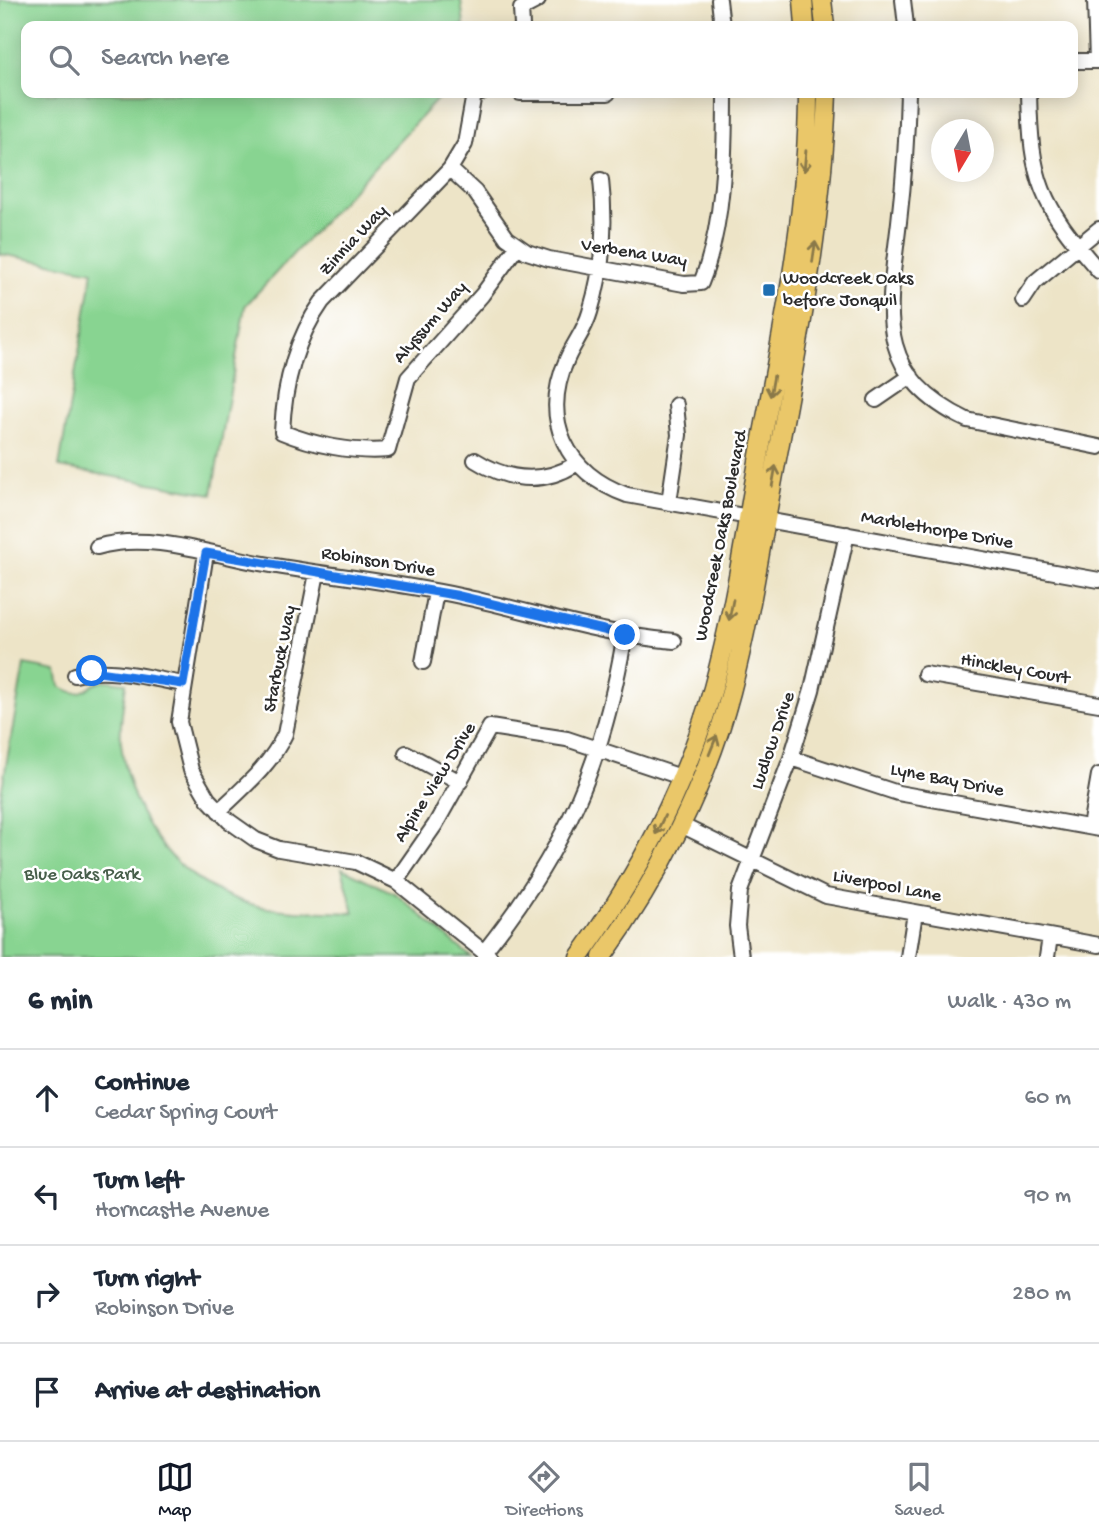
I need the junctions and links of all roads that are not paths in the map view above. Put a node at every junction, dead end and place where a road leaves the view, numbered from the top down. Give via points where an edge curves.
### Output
1 (538, 0) edge
2 (719, 0) edge
3 (803, 0) edge
4 (822, 0) edge
5 (904, 0) edge
6 (1095, 0) edge
7 (522, 21) edge
8 (721, 21) edge
9 (805, 21) edge
10 (824, 21) edge
11 (906, 21) edge
12 (1078, 61) edge
13 (1098, 61) edge
14 (473, 98) edge
15 (725, 98) edge
16 (808, 98) edge
17 (827, 98) edge
18 (908, 98) edge
19 (1029, 98) edge
20 (450, 169) junction
21 (601, 180) dead end
22 (1099, 229) edge
23 (517, 247) junction
24 (1077, 247) junction
25 (598, 268) junction
26 (1099, 271) edge
27 (1023, 300) dead end
28 (911, 376) junction
29 (876, 400) dead end
30 (676, 405) dead end
31 (282, 432) joint
32 (1099, 447) edge
33 (475, 460) dead end
34 (576, 464) junction
35 (668, 502) junction
36 (758, 518) junction
37 (847, 534) junction
38 (97, 547) dead end
39 (206, 553) junction
40 (317, 573) junction
41 (1099, 580) edge
42 (436, 592) junction
43 (625, 635) junction
44 (674, 641) dead end
45 (423, 662) dead end
46 (925, 674) dead end
47 (75, 675) dead end
48 (183, 684) junction
49 (1099, 704) edge
50 (600, 749) junction
51 (406, 753) dead end
52 (791, 758) junction
53 (1099, 775) edge
54 (681, 777) junction
55 (460, 782) junction
56 (219, 811) junction
57 (681, 825) junction
58 (1094, 828) edge
59 (750, 861) junction
60 (396, 881) junction
61 (915, 913) junction
62 (1050, 937) junction
63 (1099, 945) edge
64 (487, 954) edge
65 (579, 957) edge
66 (603, 957) edge
67 (741, 957) edge
68 (908, 957) edge
69 (1046, 957) edge

1 - 7 street via 521,9
2 - 8 street
3 - 9 main road
4 - 10 main road
5 - 11 street
6 - 13 street
12 - 13 street
14 - 20 street, Zinnia Way via 465,144
15 - 25 street, Verbena Way via 715,232 701,283
16 -> 36 main road, Woodcreek Oaks Boulevard via 800,217
36 -> 17 main road, Woodcreek Oaks Boulevard via 815,245
18 - 28 street via 905,169 888,315 894,344
19 - 24 street via 1035,171 1045,198
20 - 23 street, Verbena Way via 475,192
20 - 31 street, Zinnia Way via 307,323 292,365
21 - 25 street via 604,223
22 - 24 street
23 - 25 street, Verbena Way via 549,260
23 - 31 street, Alyssum Way via 482,295 408,379 388,450 371,452
24 - 26 street
24 - 27 street via 1035,282
25 - 34 street via 584,330 558,385 560,433
28 - 29 street
28 - 32 street via 936,402 975,423
30 - 35 street via 679,435
33 - 34 street via 492,471 531,479 551,477
34 - 35 street, Marblethorpe Drive via 608,488
35 - 36 street, Marblethorpe Drive
36 - 37 street, Marblethorpe Drive
36 -> 54 main road, Woodcreek Oaks Boulevard via 712,690
57 -> 36 main road, Woodcreek Oaks Boulevard via 730,694
37 - 41 street, Marblethorpe Drive
37 - 52 street, Ludlow Drive via 821,653
38 - 39 street, Robinson Drive via 136,540
39 - 40 street, Robinson Drive
39 - 48 street
40 - 42 street, Robinson Drive
40 - 56 street, Starbuck Way via 285,734 269,761
42 - 43 street, Robinson Drive
42 - 45 street
43 - 44 street, Robinson Drive
43 - 50 street
46 - 49 street, Hinckley Court
47 - 48 street via 110,671
48 - 56 street via 179,722 186,756 198,785
50 - 54 street, Alpine View Drive
50 - 55 street, Alpine View Drive via 546,734 491,727
50 - 64 street via 542,874
51 - 55 street
52 - 58 street, Lyne Bay Drive via 898,793
52 - 59 street, Ludlow Drive
53 - 58 street
54 -> 65 main road, Woodcreek Oaks Boulevard via 646,852
55 - 60 street, Alpine View Drive
56 - 60 street via 256,840 279,849 356,862
57 - 59 street, Liverpool Lane
57 - 66 main road, Woodcreek Oaks Boulevard
59 - 61 street, Liverpool Lane via 826,896
59 - 67 street, Ludlow Drive via 738,904
60 - 64 street
61 - 62 street, Liverpool Lane
61 - 68 street
62 - 63 street, Liverpool Lane
62 - 69 street

